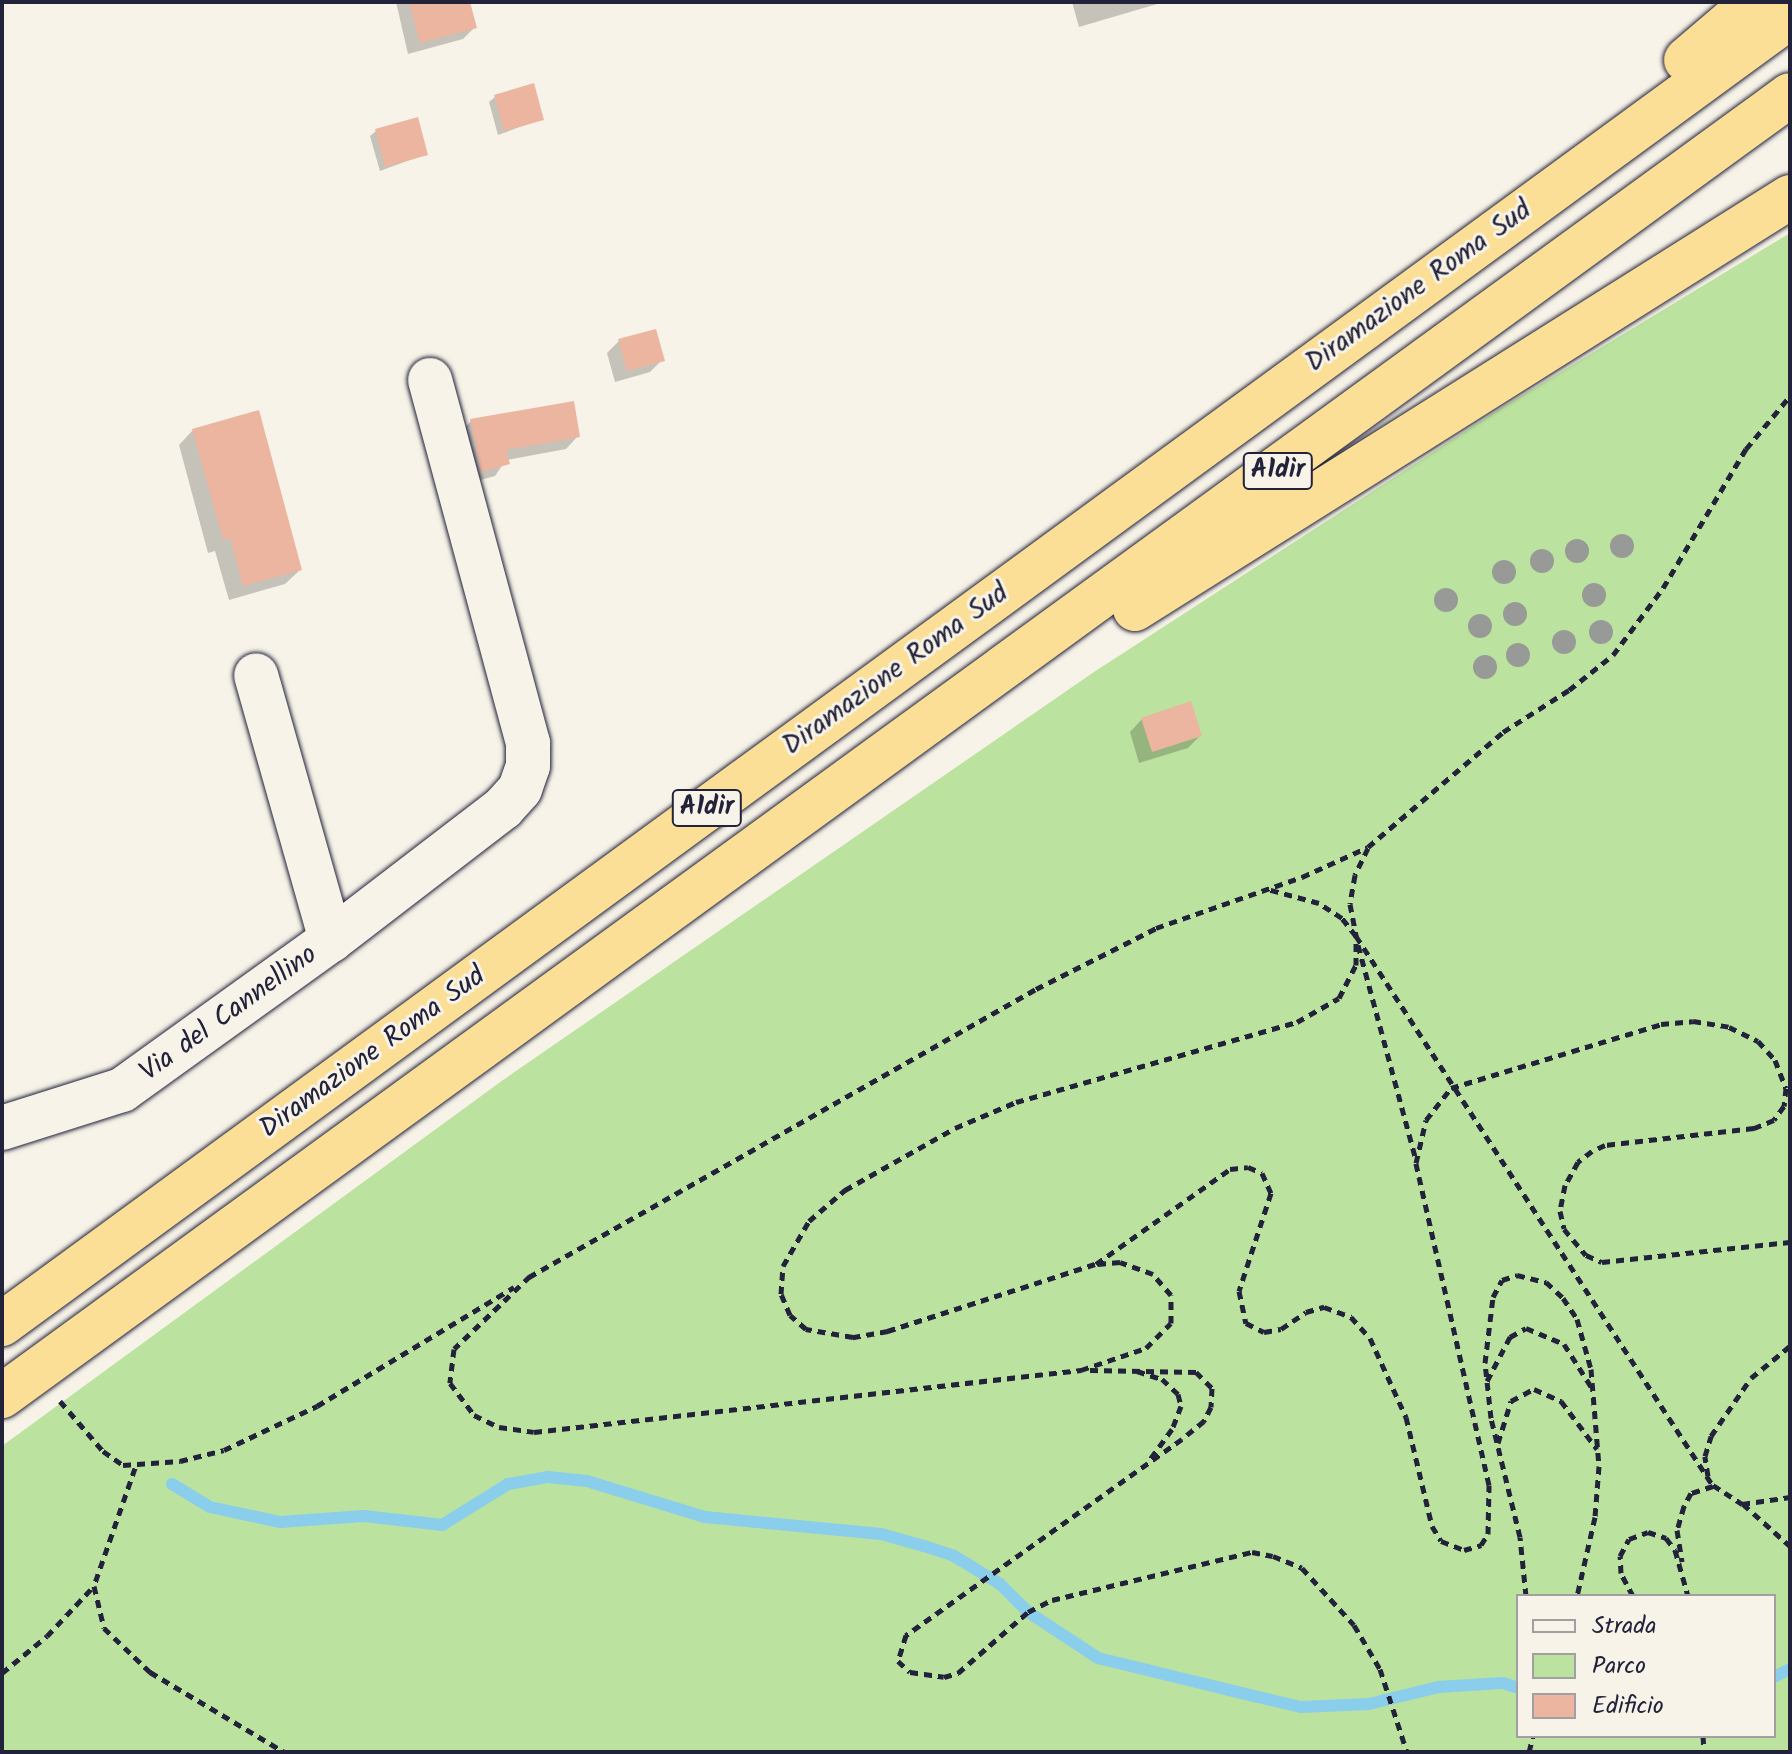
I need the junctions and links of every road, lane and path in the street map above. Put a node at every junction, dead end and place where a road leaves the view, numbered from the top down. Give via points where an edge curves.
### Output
1 (1754, 2) edge
2 (1790, 17) edge
3 (1790, 95) edge
4 (1790, 197) edge
5 (1412, 291) junction
6 (430, 380) dead end
7 (1790, 396) edge
8 (256, 675) dead end
9 (764, 844) junction
10 (1368, 847) junction
11 (1267, 889) junction
12 (1356, 936) junction
13 (331, 940) junction
14 (1456, 1086) junction
15 (2, 1128) edge
16 (1416, 1163) junction
17 (1790, 1242) edge
18 (1095, 1264) junction
19 (530, 1276) junction
20 (2, 1324) edge
21 (1790, 1346) edge
22 (1133, 1369) junction
23 (1081, 1370) junction
24 (1487, 1382) junction
25 (1594, 1390) junction
26 (2, 1396) edge
27 (60, 1401) dead end
28 (1498, 1447) junction
29 (1598, 1451) junction
30 (1145, 1465) junction
31 (135, 1468) junction
32 (1713, 1486) junction
33 (1790, 1497) edge
34 (1742, 1504) junction
35 (1790, 1546) edge
36 (1682, 1562) junction
37 (94, 1586) junction
38 (1526, 1594) edge
39 (1577, 1594) edge
40 (1632, 1594) edge
41 (1688, 1594) edge
42 (2, 1673) edge
43 (284, 1752) edge
44 (1407, 1752) edge

1 - 5 highway
2 - 5 highway, Diramazione Roma Sud / A1dir
3 - 9 highway, A1dir
4 - 9 highway
5 - 20 highway, Diramazione Roma Sud / A1dir
6 - 13 street via 528,743 528,766 520,789 503,808
7 - 10 path via 1746,449 1663,588 1613,655 1503,732
8 - 13 street, Via del Cannellino
9 - 26 highway, A1dir
10 - 11 path
10 - 12 path via 1350,904
11 - 12 path via 1319,903 1342,918
11 - 19 path via 1156,928 1036,989
12 - 14 path
12 - 16 path
12 - 18 path via 1350,982 1320,1012 1016,1102 955,1128 845,1190 794,1242 783,1266 781,1294 790,1315 806,1329 853,1337 888,1331
13 - 15 street, Via del Cannellino via 122,1090
14 - 16 path via 1426,1120
14 - 17 path via 1661,1024 1693,1021 1729,1027 1758,1041 1775,1060 1786,1088 1784,1106 1774,1120 1754,1128 1605,1145 1592,1151 1578,1162 1565,1185 1560,1211 1564,1229 1586,1255 1602,1262
14 - 32 path
16 - 18 path via 1489,1485 1492,1515 1481,1545 1451,1549 1432,1526 1406,1417 1370,1338 1351,1317 1324,1307 1264,1332 1246,1323 1239,1291 1271,1193 1262,1173 1248,1167 1230,1169
18 - 23 path via 1120,1262 1153,1274 1171,1295 1171,1323 1146,1348
19 - 23 path via 470,1330 450,1361 450,1383 458,1398 474,1415 499,1427 566,1433
19 - 31 path via 393,1364 262,1433 224,1450
21 - 32 path via 1751,1378 1711,1436 1705,1456
22 - 23 path
22 - 30 path via 1162,1379 1178,1394 1181,1406 1172,1429
22 - 30 path via 1182,1368 1196,1372 1212,1388 1204,1421
24 - 25 path via 1510,1337 1526,1328 1564,1344
24 - 25 path via 1493,1297 1502,1280 1517,1275 1546,1282 1577,1319
24 - 28 path
25 - 29 path
27 - 31 path via 103,1451
28 - 29 path via 1502,1417 1511,1401 1534,1389 1561,1401
28 - 38 path via 1520,1537
29 - 39 path via 1595,1517
30 - 44 path via 906,1635 898,1661 910,1672 944,1677 958,1673 1028,1612 1052,1600 1252,1552 1302,1568 1354,1625 1380,1669
31 - 37 path
32 - 34 path
32 - 36 path via 1691,1493 1684,1506 1677,1530
33 - 34 path
34 - 35 path
36 - 40 path via 1657,1534 1639,1533 1629,1539 1618,1565
36 - 41 path
37 - 42 path via 47,1636
37 - 43 path via 99,1618 121,1649 186,1697

